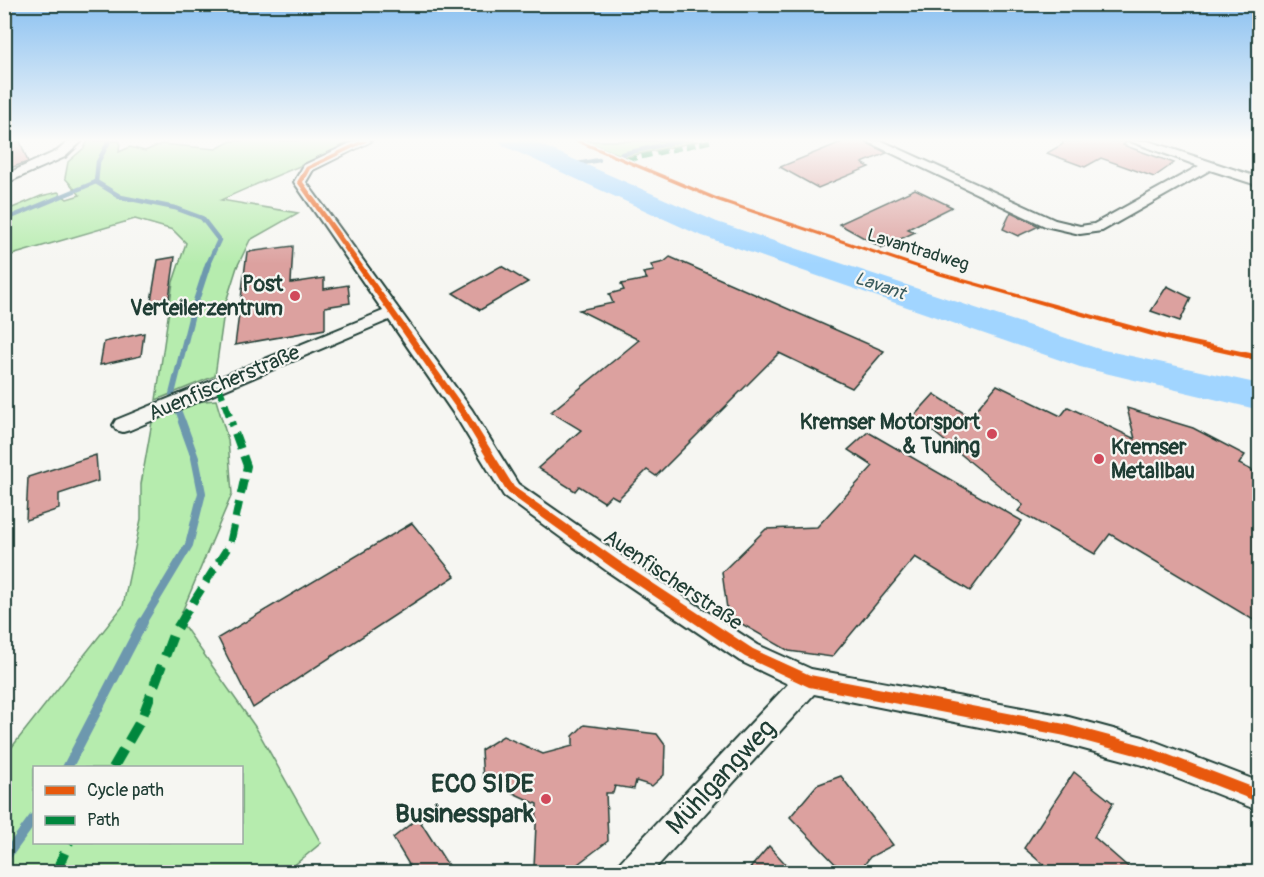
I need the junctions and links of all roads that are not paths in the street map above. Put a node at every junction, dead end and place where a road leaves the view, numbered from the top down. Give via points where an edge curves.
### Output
1 (300, 182) edge
2 (960, 182) edge
3 (1179, 182) edge
4 (392, 313) junction
5 (123, 425) dead end
6 (809, 681) junction
7 (1260, 797) edge
8 (632, 873) edge

1 - 4 street, Auenfischerstraße
2 - 3 street via 1050,224 1080,230 1097,228
4 - 5 street, Auenfischerstraße
4 - 6 street, Auenfischerstraße via 465,415 511,490 749,652
6 - 7 street, Auenfischerstraße via 1065,730 1143,751
6 - 8 street, Mühlgangweg

